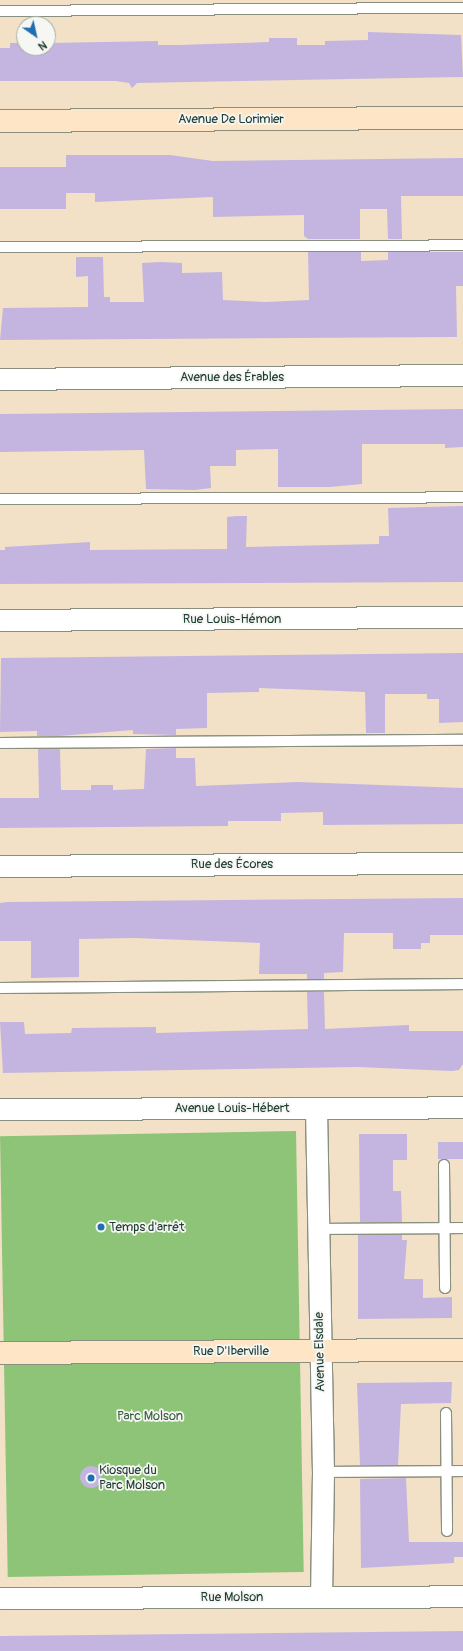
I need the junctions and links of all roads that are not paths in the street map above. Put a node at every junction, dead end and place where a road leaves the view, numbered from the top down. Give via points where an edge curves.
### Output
1 (463, 8) edge
2 (0, 11) edge
3 (463, 118) edge
4 (0, 121) edge
5 (463, 245) edge
6 (0, 247) edge
7 (463, 375) edge
8 (0, 379) edge
9 (463, 497) edge
10 (0, 499) edge
11 (463, 617) edge
12 (0, 620) edge
13 (463, 740) edge
14 (0, 743) edge
15 (463, 863) edge
16 (0, 866) edge
17 (463, 984) edge
18 (0, 988) edge
19 (463, 1107) edge
20 (316, 1108) junction
21 (0, 1109) edge
22 (444, 1165) dead end
23 (444, 1228) junction
24 (463, 1228) edge
25 (318, 1229) junction
26 (445, 1288) dead end
27 (321, 1350) junction
28 (463, 1350) edge
29 (0, 1352) edge
30 (446, 1413) dead end
31 (446, 1471) junction
32 (463, 1471) edge
33 (323, 1472) junction
34 (447, 1531) dead end
35 (463, 1596) edge
36 (321, 1597) junction
37 (0, 1598) edge

1 - 2 lane
3 - 4 main road, Avenue De Lorimier
5 - 6 lane
7 - 8 street, Avenue des Érables
9 - 10 lane
11 - 12 street, Rue Louis-Hémon
13 - 14 lane
15 - 16 street, Rue des Écores
17 - 18 lane
19 - 20 street, Avenue Louis-Hébert
20 - 21 street, Avenue Louis-Hébert
20 - 25 street, Avenue Elsdale
22 - 23 lane
23 - 24 lane
23 - 25 lane
23 - 26 lane
25 - 27 street, Avenue Elsdale
27 - 28 main road, Rue D'Iberville
27 - 29 main road, Rue D'Iberville
27 - 33 street, Avenue Elsdale
30 - 31 lane
31 - 32 lane
31 - 33 lane
31 - 34 lane
33 - 36 street, Avenue Elsdale
35 - 36 street, Rue Molson
36 - 37 street, Rue Molson

